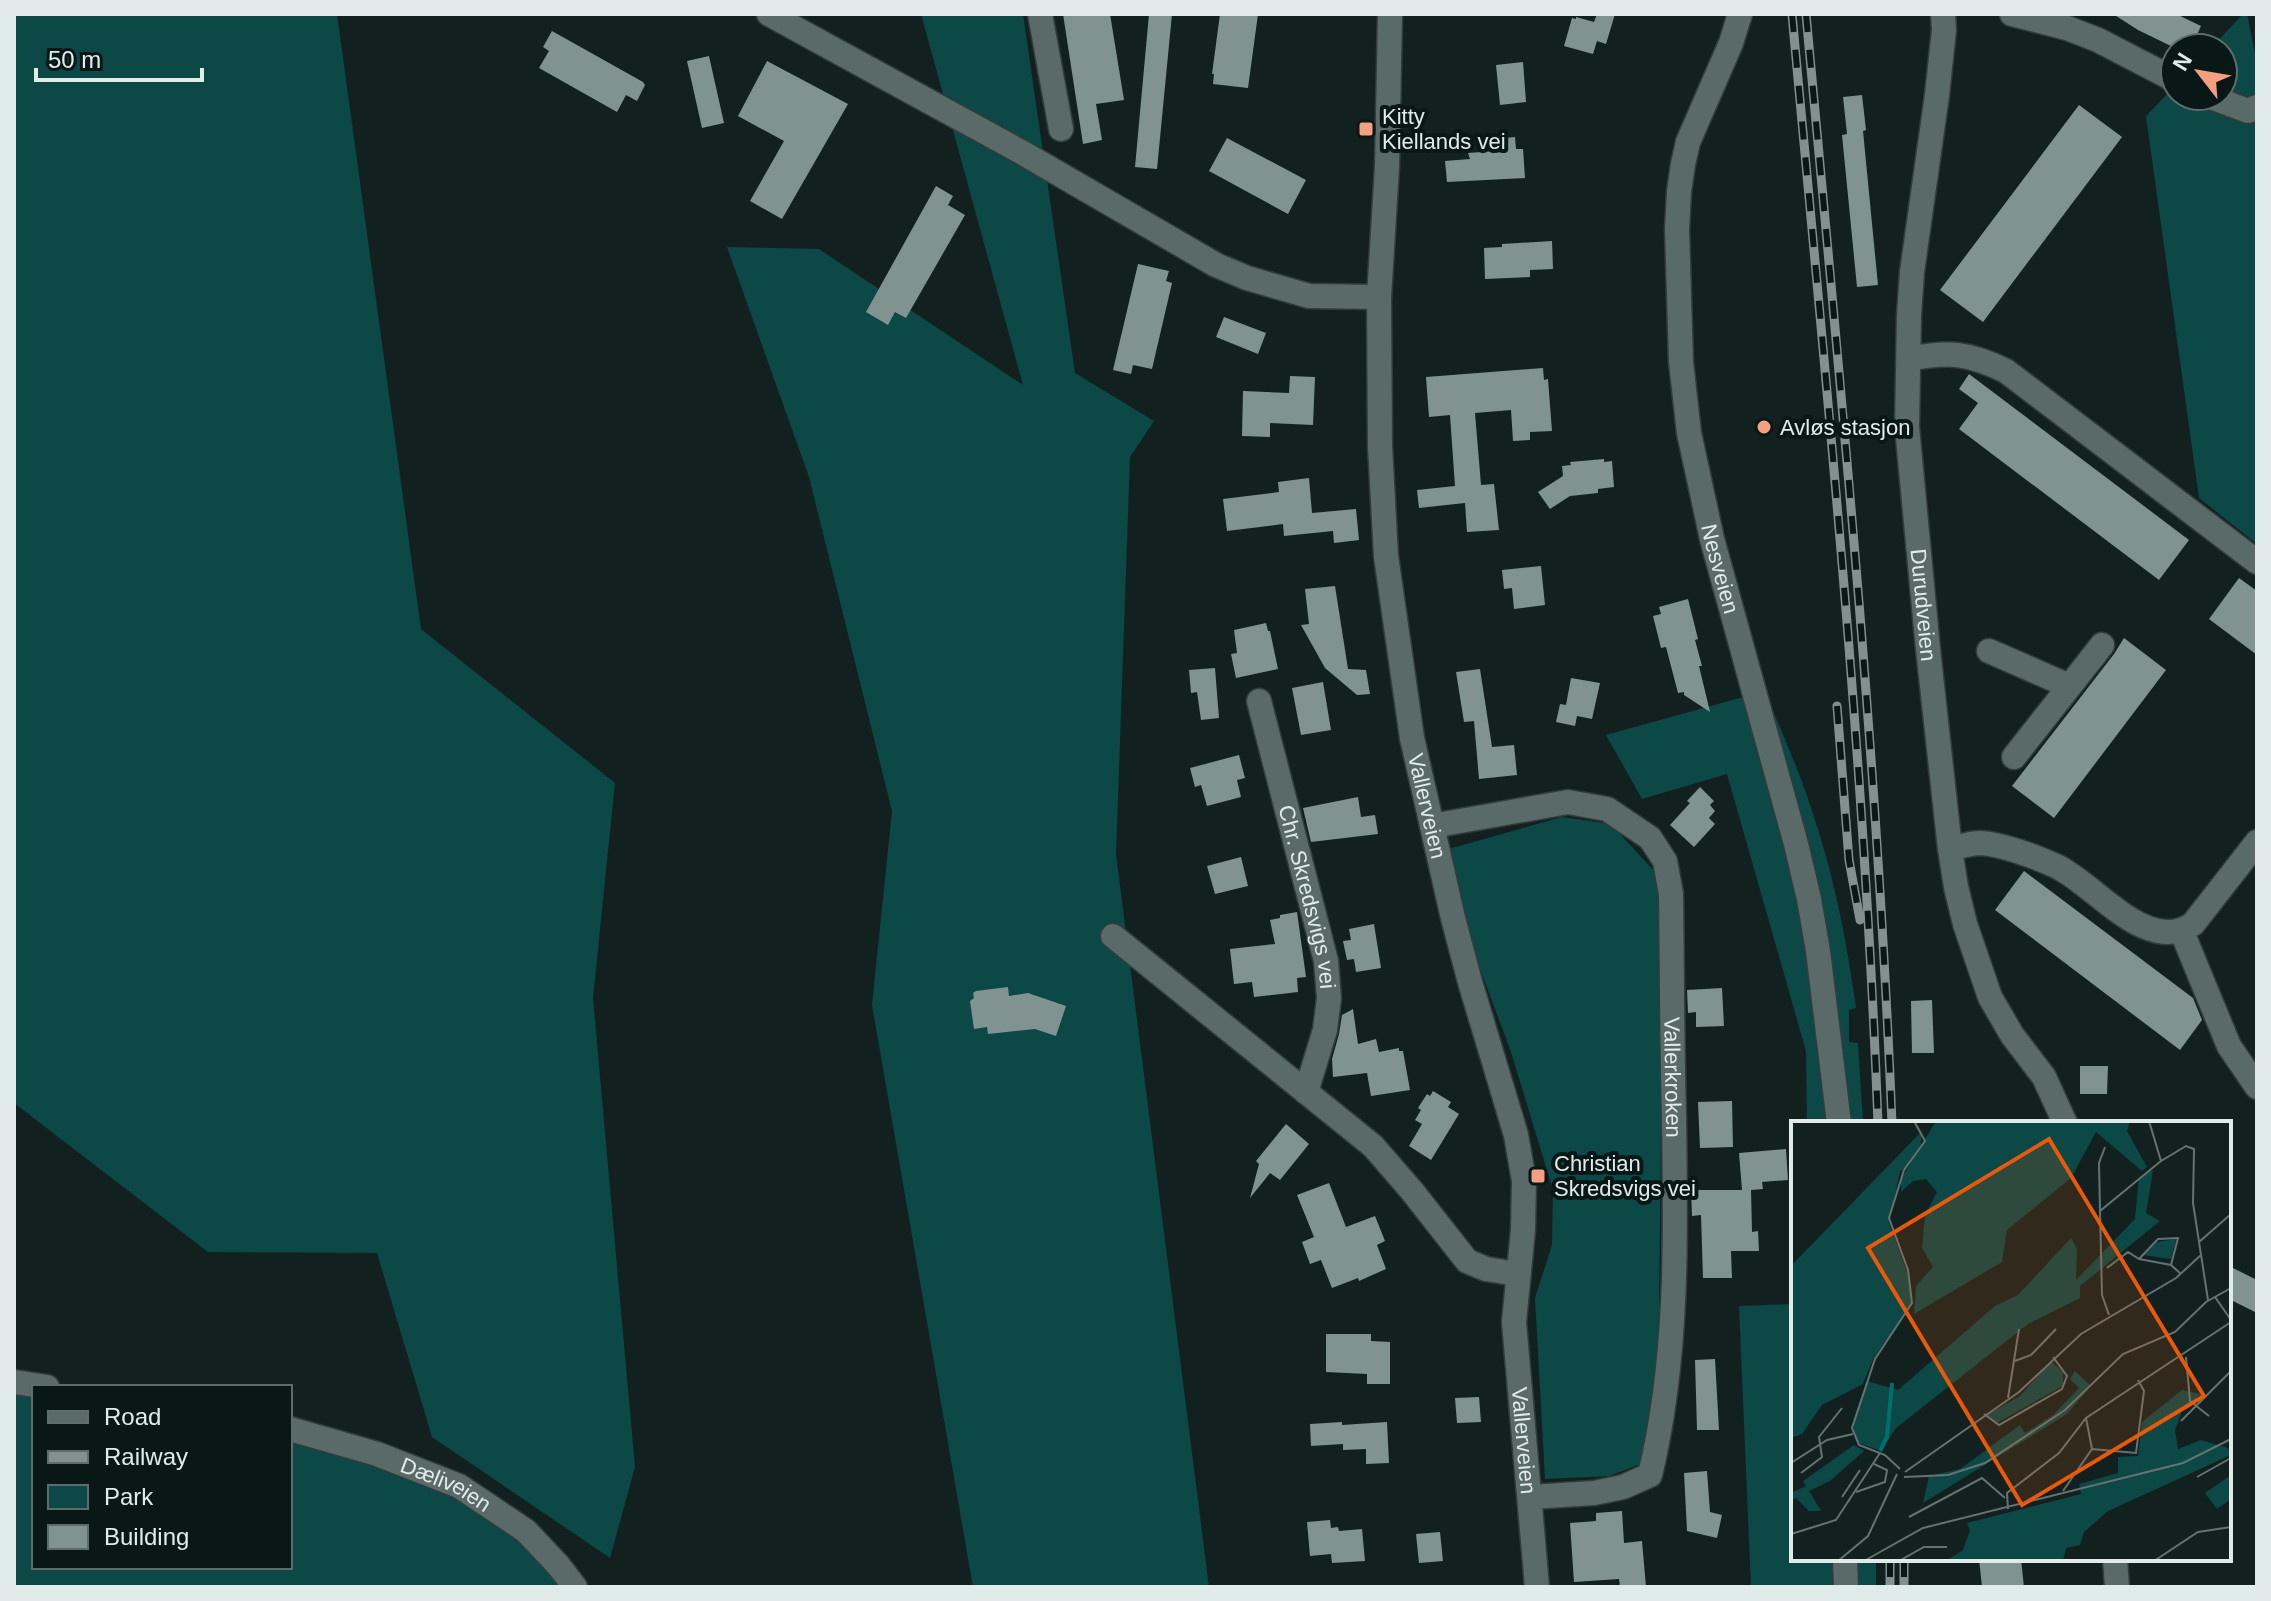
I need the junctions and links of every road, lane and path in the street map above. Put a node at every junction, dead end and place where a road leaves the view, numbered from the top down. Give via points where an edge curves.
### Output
1 (769, 14) edge
2 (1040, 14) edge
3 (1390, 14) edge
4 (1740, 14) edge
5 (1943, 14) edge
6 (2012, 14) edge
7 (2159, 72) edge
8 (1061, 129) dead end
9 (1379, 297) junction
10 (1909, 359) junction
11 (2257, 562) edge
12 (2102, 645) dead end
13 (1989, 651) dead end
14 (2069, 686) junction
15 (1259, 701) dead end
16 (2014, 757) dead end
17 (1432, 826) junction
18 (2257, 842) edge
19 (1950, 849) junction
20 (2182, 932) junction
21 (1113, 936) dead end
22 (2257, 1087) edge
23 (1306, 1092) junction
24 (1839, 1121) edge
25 (2064, 1121) edge
26 (1517, 1274) junction
27 (14, 1382) edge
28 (34, 1385) edge
29 (292, 1430) edge
30 (1530, 1497) junction
31 (1845, 1561) edge
32 (2115, 1561) edge
33 (575, 1587) edge
34 (1537, 1587) edge
35 (1846, 1587) edge
36 (2117, 1587) edge

1 - 9 street via 1216,265 1309,296
2 - 8 street
3 - 9 street, Vallerveien
4 - 24 street, Nesveien via 1683,164 1677,229 1681,362 1689,433 1712,539 1809,899
5 - 10 street, Durudveien via 1912,272
6 - 7 street via 2077,32
9 - 17 street, Vallerveien via 1386,556 1412,738
10 - 11 street via 1966,355 2006,371
10 - 19 street, Durudveien via 1907,427
12 - 14 street
13 - 14 street
14 - 16 street
15 - 23 street, Chr. Skredsvigs vei via 1326,961 1325,1030
17 - 26 street, Vallerveien via 1470,982 1516,1135 1524,1181
17 - 30 street, Vallerkroken via 1568,802 1607,809 1650,838 1665,861 1671,894 1674,1236 1666,1394 1658,1444 1650,1475 1623,1487
18 - 20 street
19 - 20 street via 1979,843 2012,850 2059,867 2144,925 2165,933
19 - 25 street, Durudveien via 1965,924 1990,997 2044,1077
20 - 22 street via 2229,1046
21 - 23 street
23 - 26 street via 1373,1146 1467,1261
26 - 30 street, Vallerveien via 1514,1322
27 - 28 street
29 - 33 street, Dæliveien via 377,1454 459,1486 526,1531
30 - 34 street, Vallerveien
31 - 35 street
32 - 36 street

